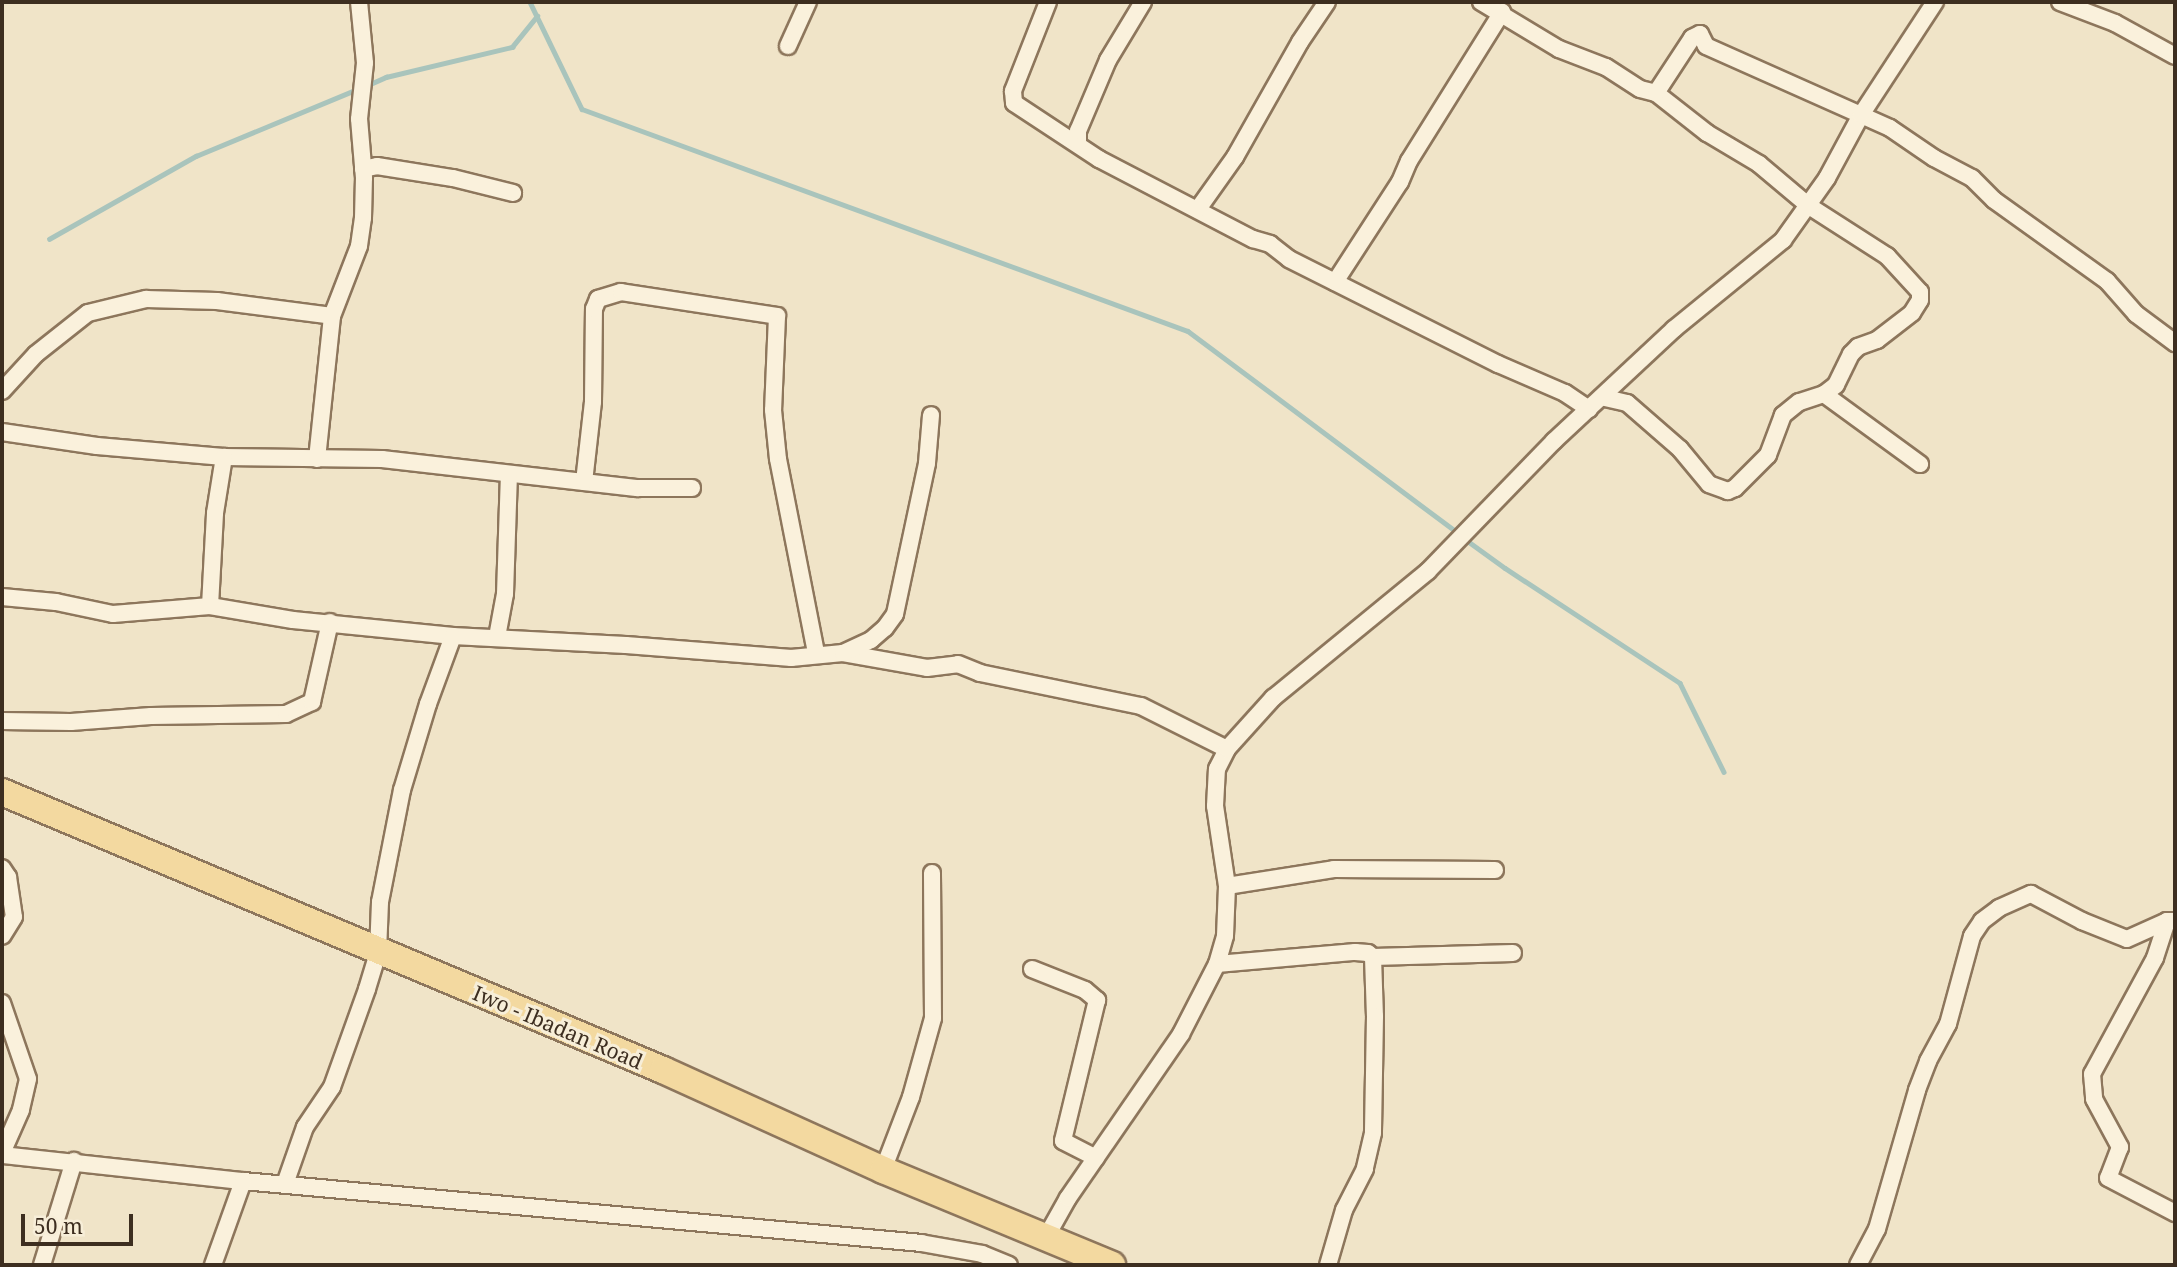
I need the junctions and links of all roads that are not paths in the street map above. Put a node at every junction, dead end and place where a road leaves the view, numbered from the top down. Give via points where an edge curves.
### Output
1 (359, 2) edge
2 (808, 2) edge
3 (1048, 2) edge
4 (1143, 2) edge
5 (1327, 2) edge
6 (1481, 2) edge
7 (1935, 2) edge
8 (2060, 2) edge
9 (1502, 12) junction
10 (788, 46) dead end
11 (2175, 56) edge
12 (1656, 93) junction
13 (1861, 115) junction
14 (1078, 144) junction
15 (363, 169) junction
16 (513, 194) dead end
17 (1809, 206) junction
18 (1198, 209) junction
19 (1335, 282) junction
20 (332, 316) junction
21 (2175, 343) edge
22 (2, 391) edge
23 (1824, 394) junction
24 (1602, 397) junction
25 (1589, 408) junction
26 (932, 415) dead end
27 (2, 432) edge
28 (224, 457) junction
29 (317, 459) junction
30 (1920, 464) dead end
31 (509, 475) junction
32 (584, 482) junction
33 (692, 488) dead end
34 (2, 597) edge
35 (210, 606) junction
36 (330, 622) junction
37 (453, 636) junction
38 (497, 637) junction
39 (816, 653) junction
40 (843, 653) junction
41 (2, 721) edge
42 (1227, 749) junction
43 (2, 793) edge
44 (2, 868) edge
45 (1495, 870) dead end
46 (932, 873) dead end
47 (1227, 886) junction
48 (2171, 921) edge
49 (2, 936) edge
50 (379, 952) junction
51 (1513, 953) dead end
52 (1373, 957) junction
53 (1217, 964) junction
54 (1032, 970) dead end
55 (2, 1003) edge
56 (2, 1154) edge
57 (1096, 1158) junction
58 (74, 1161) junction
59 (883, 1170) junction
60 (243, 1181) junction
61 (285, 1184) junction
62 (2175, 1213) edge
63 (1045, 1240) junction
64 (42, 1265) edge
65 (213, 1265) edge
66 (1009, 1265) edge
67 (1112, 1265) edge
68 (1328, 1265) edge
69 (1858, 1265) edge

1 - 15 street via 365,63 359,119
2 - 10 street
3 - 14 street via 1013,91 1014,103
4 - 14 street via 1108,60 1078,131
5 - 18 street via 1236,156
6 - 9 street
7 - 13 street
8 - 11 street via 2115,23
9 - 12 street via 1559,49
9 - 19 street
12 - 13 street via 1692,38 1700,34 1706,46
12 - 17 street via 1707,133 1759,164
13 - 17 street
13 - 21 street via 1972,178 1994,200 2107,281 2136,314
14 - 18 street
15 - 16 street via 377,166 453,178
15 - 20 street via 359,246
17 - 23 street via 1887,256 1920,292 1912,313 1851,354 1836,385
17 - 24 street via 1783,240 1674,329
18 - 19 street
19 - 25 street
20 - 22 street via 217,301 146,299 88,313 36,354
20 - 29 street
23 - 24 street via 1799,402 1783,415 1768,455 1728,491 1709,484 1680,449 1627,403
23 - 30 street
24 - 25 street
25 - 42 street via 1428,570 1273,698
26 - 40 street via 928,463 895,614 871,640
27 - 28 street
28 - 29 street
28 - 35 street via 215,513
29 - 31 street via 382,459
31 - 32 street
31 - 38 street via 505,594
32 - 33 street
32 - 39 street via 598,299 621,292 777,316 773,410 778,459
34 - 35 street via 113,614
35 - 36 street
36 - 37 street
36 - 41 street via 312,702 286,714
37 - 38 street
37 - 50 street via 402,790 380,902
38 - 39 street via 791,658
39 - 40 street
40 - 42 street via 928,668 958,664 980,673 1104,696 1153,711
42 - 47 street via 1217,769 1215,806
43 - 50 main road, Iwo - Ibadan Road
44 - 49 street via 8,877 14,917
45 - 47 street via 1334,869
46 - 59 street via 933,1018 911,1097
47 - 53 street via 1225,936
48 - 62 street via 2092,1074 2094,1099 2120,1147 2108,1178
48 - 69 street via 2127,940 2031,894 1982,921 1972,936 1948,1024 1917,1090 1878,1228
50 - 59 main road, Iwo - Ibadan Road via 663,1070
50 - 61 street via 332,1087 305,1127
51 - 52 street
52 - 53 street via 1355,953
52 - 68 street via 1373,1133 1365,1169 1344,1210
53 - 57 street via 1181,1034
54 - 57 street via 1085,990 1097,1000 1063,1141
55 - 56 street via 28,1079 21,1110
56 - 58 street
57 - 63 street
58 - 60 street
58 - 64 street
59 - 63 main road, Iwo - Ibadan Road
60 - 61 street
60 - 65 street
61 - 66 street via 920,1243 982,1254
63 - 67 main road, Iwo - Ibadan Road

